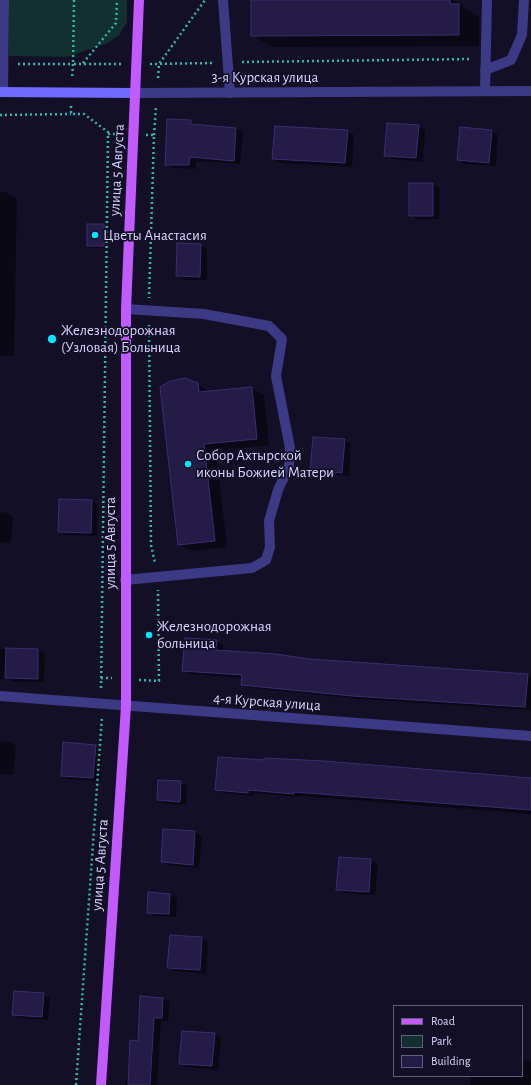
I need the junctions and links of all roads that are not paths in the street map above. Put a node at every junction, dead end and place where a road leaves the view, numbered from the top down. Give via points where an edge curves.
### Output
1 (4, 0) edge
2 (139, 0) edge
3 (222, 0) edge
4 (487, 0) edge
5 (524, 0) edge
6 (485, 70) junction
7 (485, 91) junction
8 (531, 91) edge
9 (1, 92) edge
10 (135, 93) junction
11 (230, 93) junction
12 (126, 309) junction
13 (125, 580) junction
14 (0, 696) edge
15 (126, 706) junction
16 (531, 736) edge
17 (101, 1085) edge

1 - 9 street
2 - 10 main road, улица 5 Августа
3 - 11 street
4 - 6 street
5 - 6 street via 522,35 511,60
6 - 7 street
7 - 8 street, 3-я Курская улица
7 - 11 street, 3-я Курская улица
9 - 10 main road, 3-я Курская улица
10 - 11 street, 3-я Курская улица
10 - 12 main road, улица 5 Августа
12 - 13 main road, улица 5 Августа
12 - 13 street via 204,314 269,326 282,339 276,376 290,448 289,466 278,490 269,521 270,547 266,560 252,568
13 - 15 main road, улица 5 Августа
14 - 15 street, 4-я Курская улица
15 - 16 street, 4-я Курская улица
15 - 17 main road, улица 5 Августа

